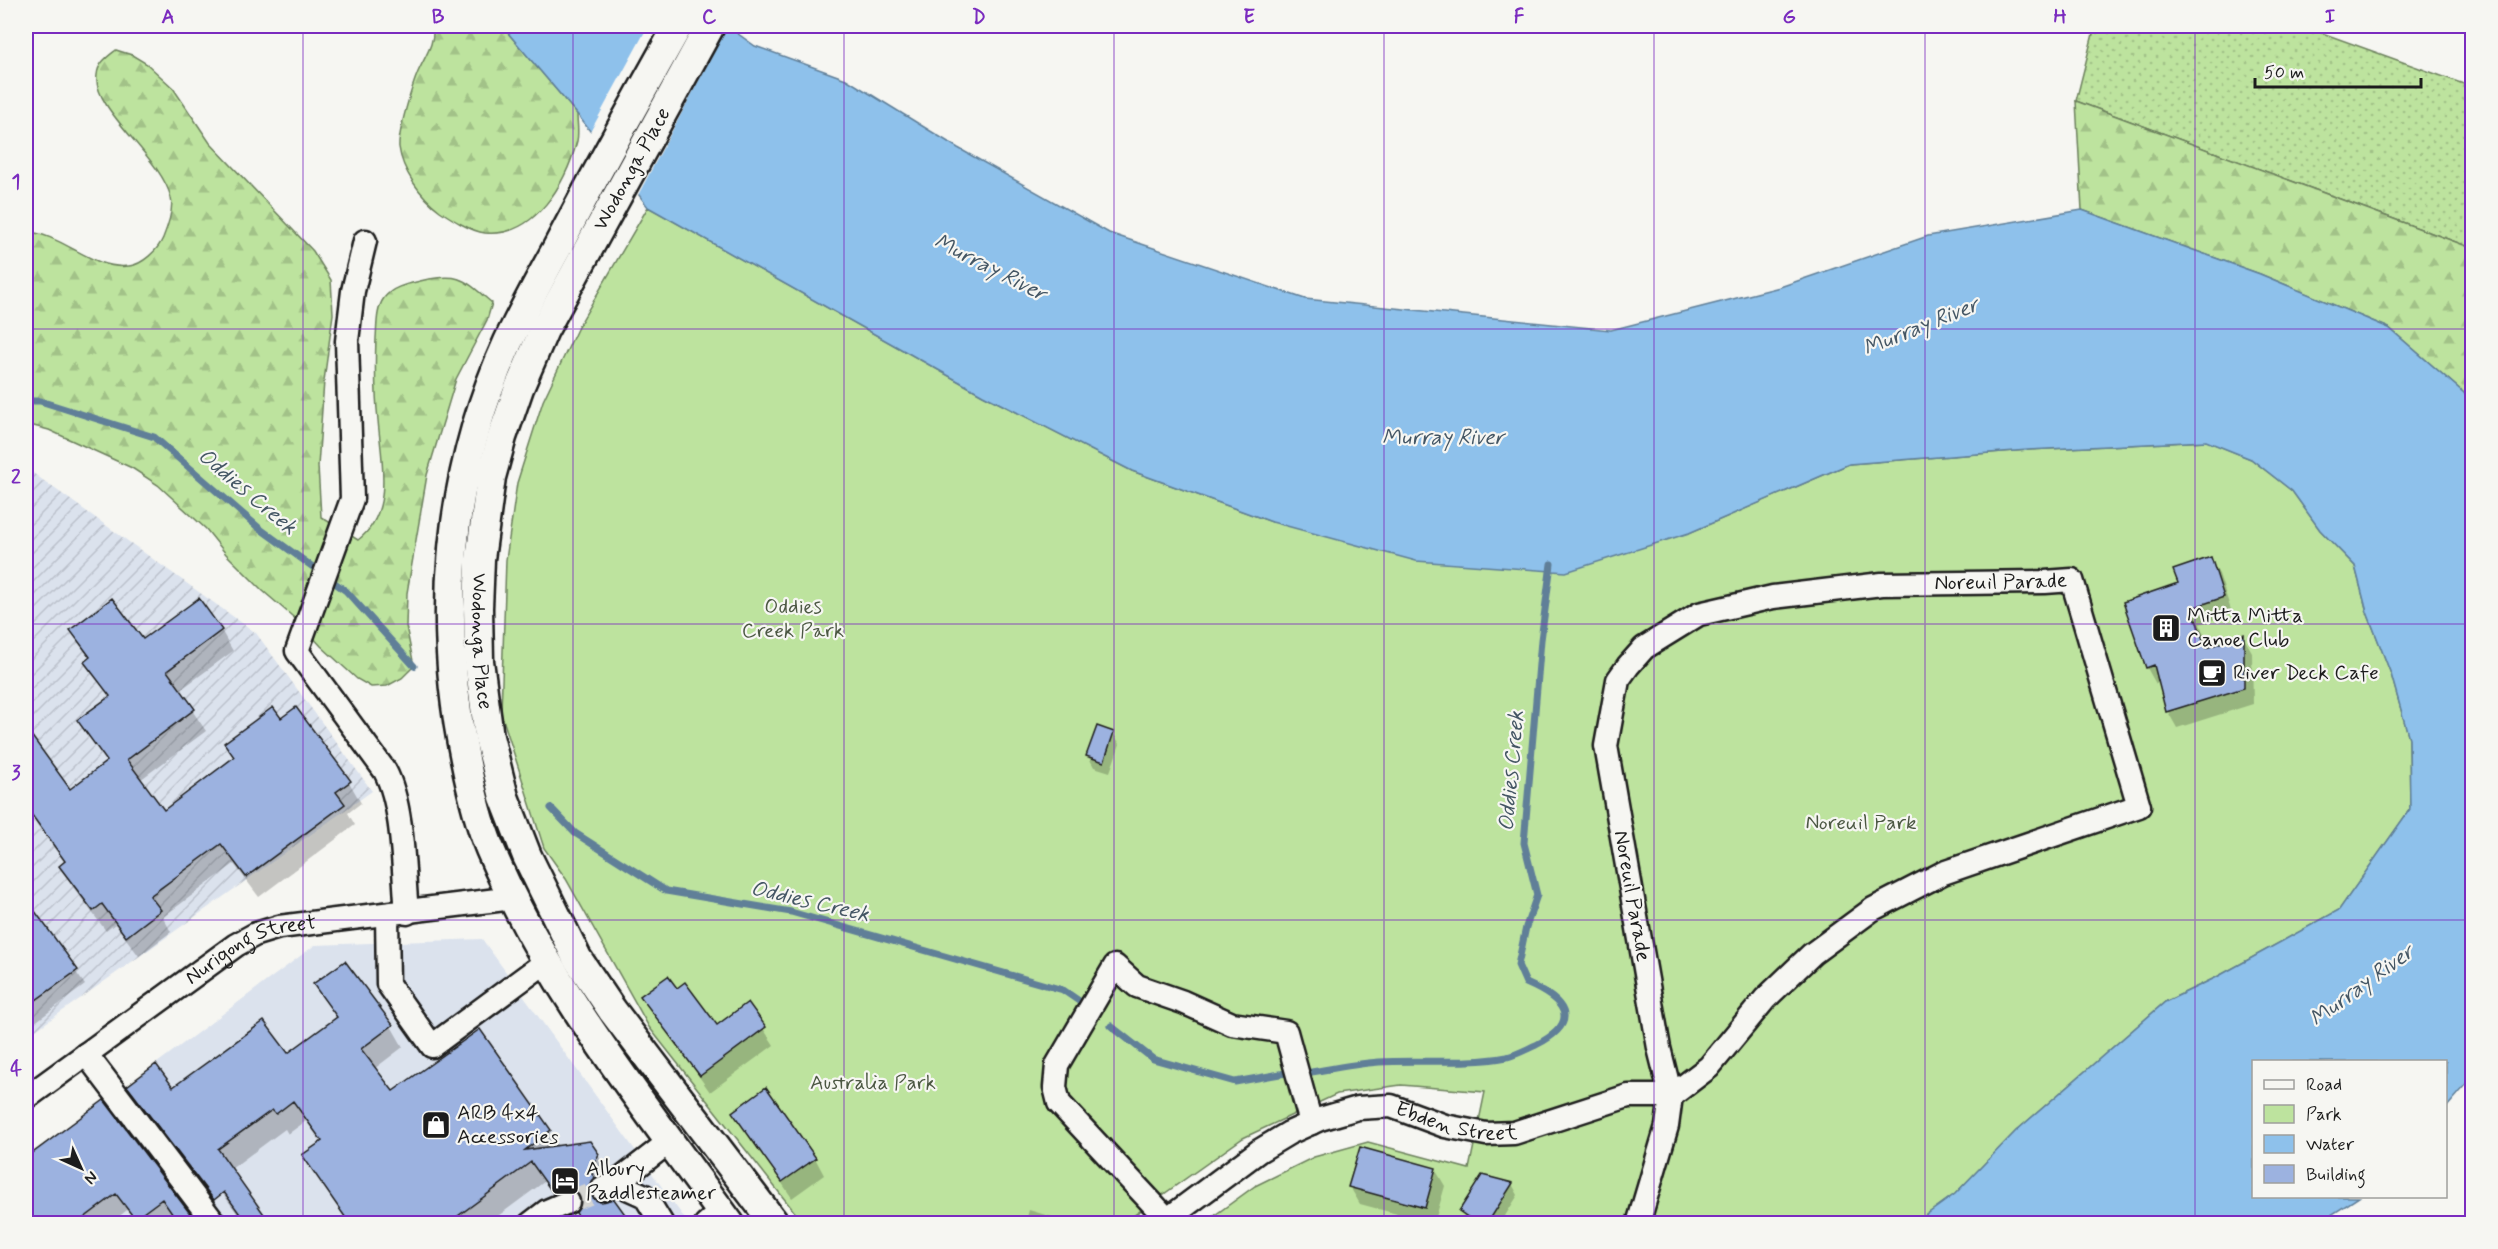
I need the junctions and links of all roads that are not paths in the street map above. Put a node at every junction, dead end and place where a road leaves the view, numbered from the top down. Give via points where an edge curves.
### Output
1 (678, 26) edge
2 (710, 26) edge
3 (365, 241) dead end
4 (513, 898) junction
5 (397, 914) junction
6 (547, 961) junction
7 (86, 1054) junction
8 (1671, 1096) junction
9 (26, 1098) edge
10 (1311, 1123) junction
11 (670, 1141) junction
12 (568, 1202) tunnel mouth
13 (719, 1219) edge
14 (1164, 1222) edge
15 (215, 1224) edge
16 (530, 1224) edge
17 (662, 1224) edge
18 (775, 1224) edge
19 (1638, 1224) edge

1 - 4 main road, Wodonga Place via 508,343 475,434 462,486 453,539 449,628 456,716 473,798 489,847
2 - 18 main road, Wodonga Place via 544,330 519,388 491,477 480,559 479,661 489,737 504,797 527,856 577,958
3 - 5 street via 353,291 348,341 352,499 297,651 392,784 397,806
4 - 5 street, Nurigong Street
4 - 6 main road, Wodonga Place
5 - 6 street via 388,984 432,1046
5 - 7 street, Nurigong Street via 279,927 256,934
6 - 11 main road, Wodonga Place via 587,1026
7 - 9 street, Nurigong Street
7 - 15 street
8 - 8 street, Noreuil Parade via 1605,746 1618,680 1623,673 1644,648 1699,614 1773,597 1882,584 2072,580 2139,807 1942,873 1873,909 1812,954 1765,999 1709,1067
8 - 10 street, Ebden Street via 1628,1096 1514,1133 1486,1134 1445,1126 1391,1106 1358,1108
8 - 19 street, Noreuil Parade via 1667,1126
10 - 14 street, Ebden Street via 1259,1151
10 - 14 street via 1286,1032 1232,1024 1137,986 1115,966 1057,1065 1055,1087 1059,1103
11 - 13 main road, Wodonga Place
11 - 17 street via 609,1186 645,1196
12 - 16 street

